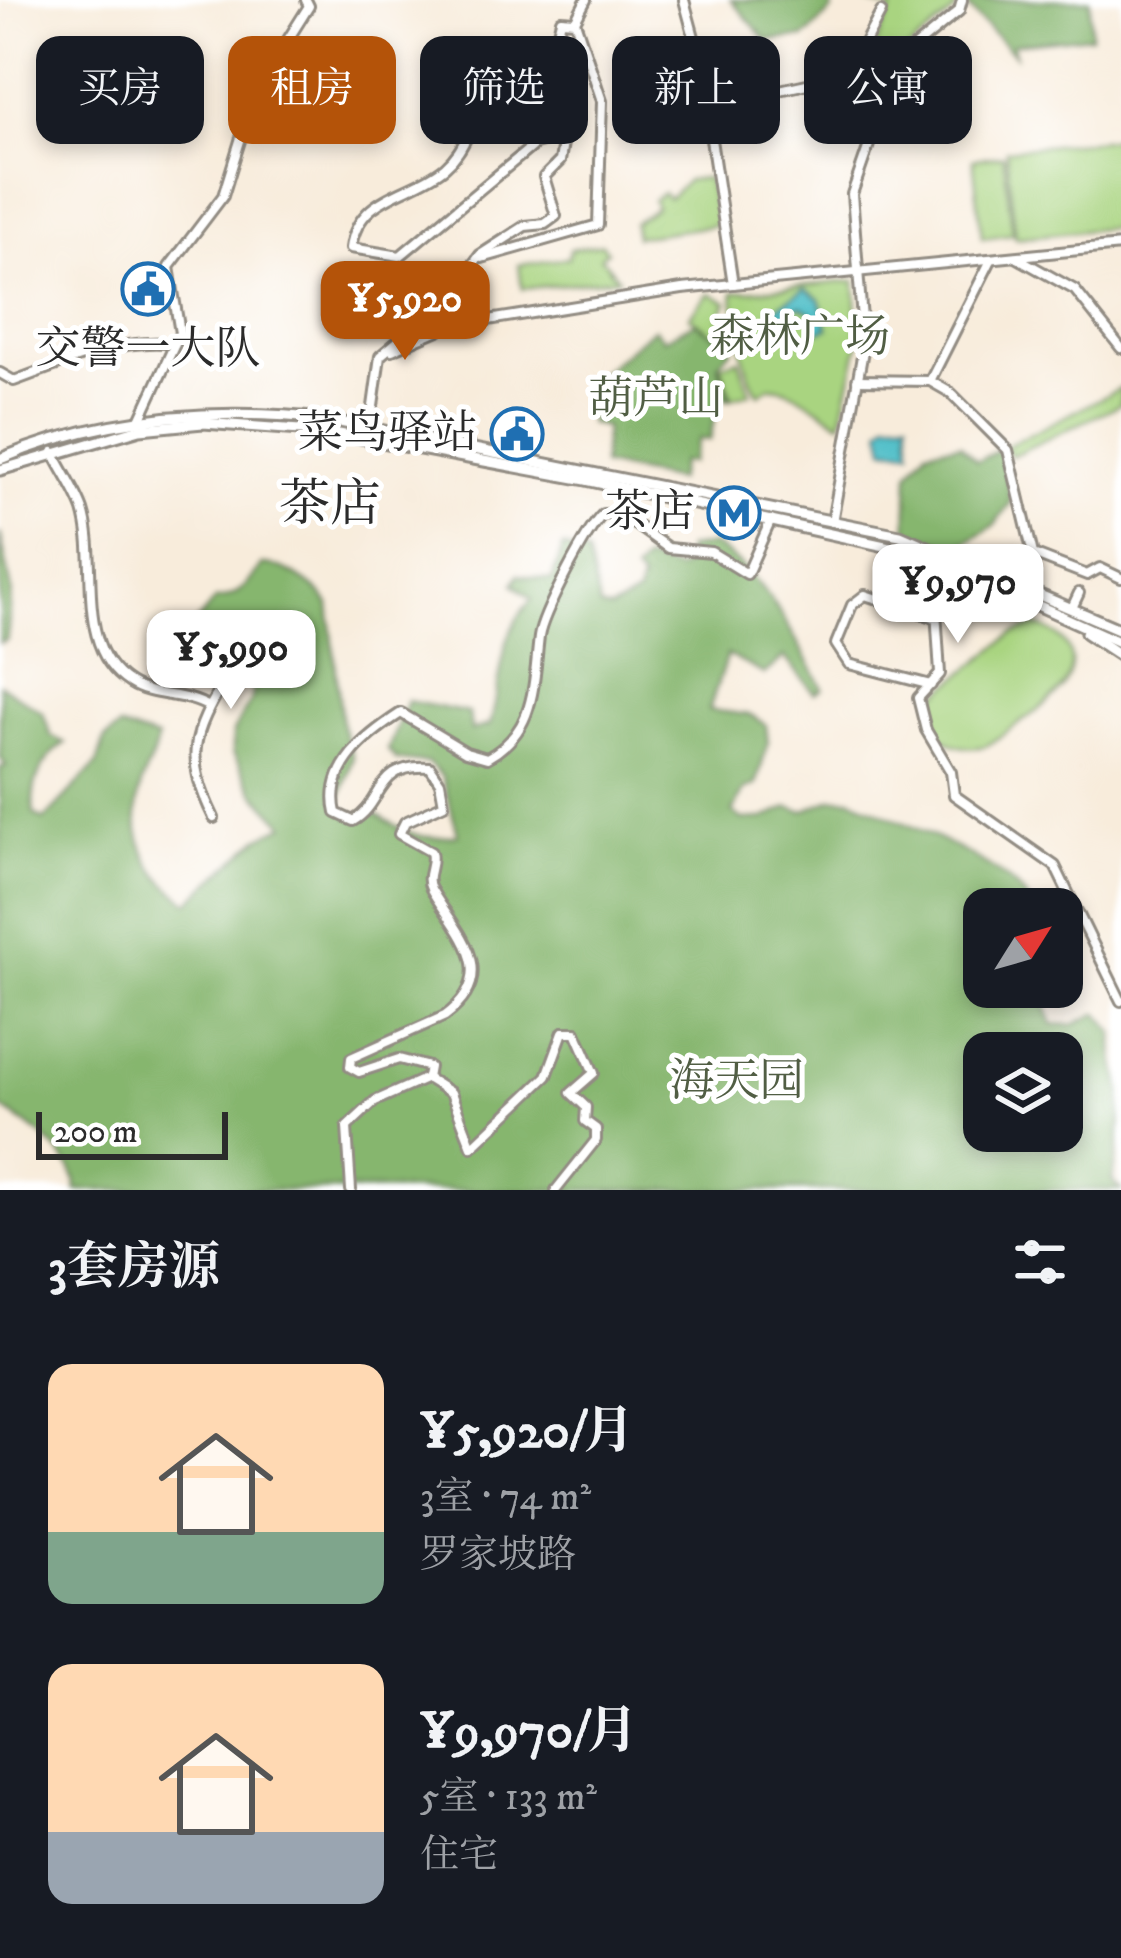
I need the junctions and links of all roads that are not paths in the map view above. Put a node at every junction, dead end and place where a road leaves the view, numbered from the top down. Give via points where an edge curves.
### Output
1 (306, 0) edge
2 (586, 0) edge
3 (684, 0) edge
4 (962, 0) edge
5 (881, 12) dead end
6 (575, 21) junction
7 (557, 36) edge
8 (694, 36) edge
9 (780, 90) edge
10 (466, 144) edge
11 (535, 144) edge
12 (563, 144) edge
13 (712, 144) edge
14 (1121, 246) edge
15 (1015, 256) junction
16 (992, 258) junction
17 (476, 261) junction
18 (858, 272) junction
19 (733, 284) junction
20 (175, 344) junction
21 (1121, 348) edge
22 (380, 356) junction
23 (0, 373) edge
24 (857, 380) junction
25 (930, 381) junction
26 (139, 424) junction
27 (370, 430) junction
28 (52, 451) junction
29 (0, 459) edge
30 (0, 470) edge
31 (771, 520) junction
32 (831, 527) junction
33 (934, 562) junction
34 (1121, 578) edge
35 (1078, 593) dead end
36 (1072, 608) junction
37 (1062, 616) junction
38 (936, 618) junction
39 (1118, 628) edge
40 (208, 629) dead end
41 (1121, 643) edge
42 (1121, 656) edge
43 (932, 685) junction
44 (209, 707) junction
45 (214, 818) dead end
46 (1121, 1001) edge
47 (427, 1078) junction
48 (351, 1190) edge
49 (556, 1190) edge

1 - 20 street via 255,92 223,196 169,267
2 - 6 street
3 - 8 street
4 - 18 street via 898,61 852,194
5 - 9 street via 863,46 825,80
6 - 7 street via 561,20
6 - 17 street via 602,101 598,225
10 - 11 street via 441,171 383,196 354,230 351,248 400,256
12 - 17 street via 544,177 556,216 525,226
13 - 19 street
14 - 15 street
15 - 16 street
15 - 21 street via 1075,290
16 - 18 street
16 - 25 street
17 - 22 street via 447,300
18 - 19 street
18 - 24 street via 864,345
19 - 22 street via 445,327
20 - 23 street via 115,346 14,381
20 - 26 street
22 - 27 street
24 - 25 street
24 - 32 street
25 - 34 street via 1008,450 1033,554 1086,577 1100,568
26 - 27 main road via 266,413
26 - 28 main road
26 - 29 main road via 77,432
26 - 31 main road via 328,432
27 - 32 main road
28 - 30 main road
28 - 44 street via 83,511 95,635 116,671 133,686
31 - 32 main road
31 - 47 street via 748,574 710,552 668,548 622,515 603,514 539,635 530,709 507,747 487,758 466,752 401,713 342,762 333,800 336,813 353,821 388,776 430,767 440,782 444,804 405,822 399,834 431,852 431,889 469,942 473,970 457,1007 371,1045 350,1067 422,1060
32 - 33 main road
32 - 36 main road via 900,535
33 - 37 main road
33 - 38 street via 926,584
35 - 36 street
36 - 39 main road
37 - 41 main road
37 - 42 main road
38 - 43 street via 940,674
38 - 43 street via 865,595 852,605 836,644 849,664
40 - 44 street via 226,678
43 - 46 street via 918,698 954,795 1055,866
44 - 45 street via 194,739 194,777
47 - 48 street via 355,1116 346,1147
47 - 49 street via 451,1093 472,1147 547,1076 563,1032 576,1032 593,1073 571,1093 586,1107 596,1140

